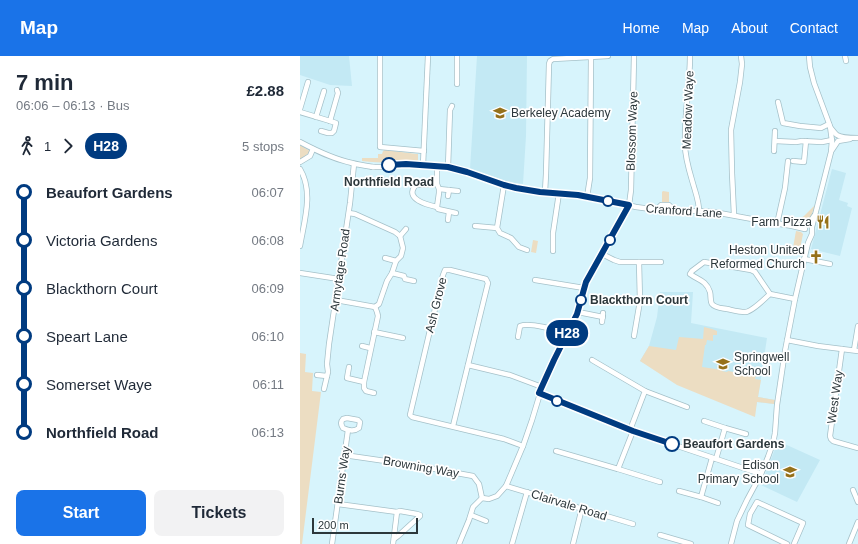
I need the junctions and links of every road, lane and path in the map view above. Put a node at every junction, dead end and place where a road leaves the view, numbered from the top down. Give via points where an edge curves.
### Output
1 (380, 56) edge
2 (428, 56) edge
3 (452, 56) edge
4 (457, 56) edge
5 (608, 56) edge
6 (634, 56) edge
7 (690, 56) edge
8 (742, 56) edge
9 (809, 56) edge
10 (849, 56) edge
11 (591, 57) edge
12 (846, 58) edge
13 (308, 82) dead end
14 (457, 84) dead end
15 (337, 90) dead end
16 (324, 91) dead end
17 (778, 102) dead end
18 (452, 106) dead end
19 (300, 108) edge
20 (300, 112) edge
21 (316, 117) junction
22 (330, 121) junction
23 (830, 125) junction
24 (321, 131) dead end
25 (776, 131) dead end
26 (858, 138) edge
27 (835, 139) junction
28 (775, 141) junction
29 (806, 141) junction
30 (300, 142) edge
31 (313, 149) junction
32 (424, 151) junction
33 (774, 151) dead end
34 (793, 161) dead end
35 (300, 162) edge
36 (788, 162) dead end
37 (354, 164) junction
38 (423, 165) junction
39 (437, 166) junction
40 (448, 167) junction
41 (300, 169) edge
42 (437, 184) junction
43 (504, 185) junction
44 (439, 189) junction
45 (449, 190) junction
46 (458, 191) dead end
47 (545, 192) junction
48 (559, 193) junction
49 (448, 196) dead end
50 (587, 197) junction
51 (629, 205) junction
52 (437, 207) junction
53 (300, 208) edge
54 (306, 208) junction
55 (699, 210) junction
56 (449, 212) junction
57 (348, 213) junction
58 (456, 213) dead end
59 (734, 215) junction
60 (448, 220) dead end
61 (778, 224) junction
62 (475, 226) dead end
63 (497, 228) junction
64 (809, 228) junction
65 (406, 229) dead end
66 (400, 236) junction
67 (300, 246) edge
68 (527, 250) dead end
69 (553, 251) dead end
70 (602, 254) junction
71 (385, 258) dead end
72 (804, 259) junction
73 (396, 261) junction
74 (639, 262) junction
75 (662, 262) dead end
76 (830, 264) dead end
77 (300, 273) edge
78 (392, 273) junction
79 (339, 278) junction
80 (535, 280) dead end
81 (414, 281) dead end
82 (584, 288) junction
83 (770, 294) junction
84 (795, 299) junction
85 (336, 300) junction
86 (375, 307) junction
87 (578, 312) junction
88 (603, 317) dead end
89 (858, 326) edge
90 (374, 332) junction
91 (567, 334) junction
92 (634, 336) dead end
93 (518, 337) dead end
94 (403, 338) dead end
95 (787, 340) junction
96 (362, 346) dead end
97 (370, 348) junction
98 (842, 349) junction
99 (856, 351) edge
100 (592, 360) dead end
101 (468, 365) junction
102 (349, 367) dead end
103 (317, 375) dead end
104 (327, 376) junction
105 (364, 382) junction
106 (542, 386) junction
107 (324, 389) dead end
108 (645, 391) junction
109 (374, 393) dead end
110 (539, 393) junction
111 (687, 407) dead end
112 (704, 421) dead end
113 (453, 426) junction
114 (725, 428) junction
115 (348, 430) dead end
116 (631, 431) junction
117 (746, 434) dead end
118 (523, 446) junction
119 (858, 448) edge
120 (556, 451) dead end
121 (344, 455) junction
122 (714, 458) junction
123 (618, 469) junction
124 (761, 474) junction
125 (660, 482) dead end
126 (506, 486) junction
127 (853, 490) dead end
128 (679, 491) dead end
129 (527, 492) junction
130 (701, 497) junction
131 (482, 498) junction
132 (858, 502) edge
133 (718, 503) dead end
134 (338, 504) junction
135 (582, 508) junction
136 (742, 510) junction
137 (396, 512) junction
138 (750, 514) junction
139 (470, 515) junction
140 (486, 521) dead end
141 (858, 522) edge
142 (633, 524) dead end
143 (660, 535) dead end
144 (393, 542) edge
145 (332, 544) edge
146 (459, 544) edge
147 (512, 544) edge
148 (573, 544) edge
149 (691, 544) edge
150 (731, 544) edge
151 (787, 544) edge
152 (794, 544) edge
153 (849, 544) edge

1 - 32 street via 380,147
2 - 32 street
3 - 4 street
4 - 14 street
5 - 11 street
6 - 51 street, Blossom Waye
7 - 55 street, Meadow Waye via 685,145 687,164
8 - 59 street via 731,130
9 - 23 street via 813,78
10 - 12 street
11 - 47 street via 550,61
11 - 50 street via 590,178
13 - 19 street
15 - 22 street
16 - 21 street
17 - 23 street via 784,122 821,128
18 - 40 street
20 - 21 street
21 - 22 street
22 - 24 street via 336,123 334,131
23 - 27 street
25 - 28 street
26 - 27 street
27 - 29 street via 822,142
27 - 64 street via 820,199
28 - 29 street
28 - 33 street
29 - 34 street via 804,162
30 - 31 street, Cranford Lane
31 - 35 street via 310,156
31 - 37 street, Cranford Lane
32 - 38 street
36 - 61 street
37 - 38 street, Cranford Lane via 372,167
37 - 57 street, Armytage Road
38 - 39 street, Cranford Lane
39 - 40 street, Cranford Lane
39 - 42 street
40 - 43 street, Cranford Lane
41 - 54 street via 307,189
42 - 44 street
42 - 52 street via 416,185 412,194 416,199
43 - 47 street, Cranford Lane
43 - 63 street
44 - 45 street
44 - 52 street
45 - 46 street
45 - 49 street
47 - 48 street, Cranford Lane
48 - 50 street, Cranford Lane
48 - 69 street
50 - 51 street, Cranford Lane
51 - 55 street, Cranford Lane via 658,210 661,205 669,205 674,211
51 - 70 street
52 - 56 street
53 - 54 street
54 - 67 street
55 - 59 street, Cranford Lane
56 - 58 street
56 - 60 street
57 - 66 street
57 - 79 street, Armytage Road
59 - 61 street, Cranford Lane
61 - 64 street, Cranford Lane
62 - 63 street
63 - 68 street via 519,247
64 - 72 street via 811,238
65 - 66 street
66 - 73 street via 403,248 401,256
70 - 74 street via 620,262
70 - 82 street
71 - 73 street
72 - 76 street
72 - 84 street
73 - 78 street
74 - 75 street
74 - 92 street via 640,300
77 - 79 street
78 - 81 street
78 - 86 street via 379,304
79 - 85 street, Armytage Road
80 - 82 street
82 - 87 street
83 - 83 street via 751,270 702,262 690,274 703,281 711,294 711,302 718,307 746,312
83 - 84 street
84 - 95 street
85 - 86 street
85 - 104 street, Armytage Road
86 - 90 street via 378,316
87 - 88 street
87 - 91 street
89 - 99 street
90 - 94 street
90 - 97 street
91 - 93 street via 524,325 520,326
91 - 106 street
95 - 98 street
95 - 124 street via 774,438
96 - 97 street
97 - 105 street
98 - 99 street
98 - 119 street, West Way via 830,436 833,441
100 - 108 street
101 - 106 street via 510,374
101 - 113 street, Ash Grove
101 - 113 street, Ash Grove via 488,283 486,279 445,270 410,415
102 - 105 street via 347,378
103 - 104 street
104 - 107 street, Armytage Road
105 - 109 street via 366,391
106 - 110 street
108 - 111 street
108 - 116 street
110 - 116 street
110 - 118 street
112 - 114 street
113 - 118 street, Ash Grove
114 - 117 street
114 - 122 street
115 - 121 street, Burns Way
116 - 122 street
116 - 123 street
118 - 126 street
120 - 123 street
121 - 131 street, Browning Way via 473,476 479,484
121 - 134 street, Burns Way
122 - 124 street
122 - 130 street
123 - 125 street
124 - 136 street
126 - 129 street, Clairvale Road
126 - 131 street via 497,496
127 - 132 street
128 - 130 street
129 - 135 street, Clairvale Road
129 - 147 street
130 - 133 street
131 - 139 street via 473,507
134 - 137 street
134 - 145 street, Burns Way
135 - 142 street, Clairvale Road
135 - 148 street
136 - 138 street
136 - 150 street
137 - 144 street
137 - 144 street via 420,516
138 - 151 street via 748,525
138 - 152 street via 757,502 803,523
139 - 140 street
139 - 146 street
141 - 153 street
143 - 149 street

